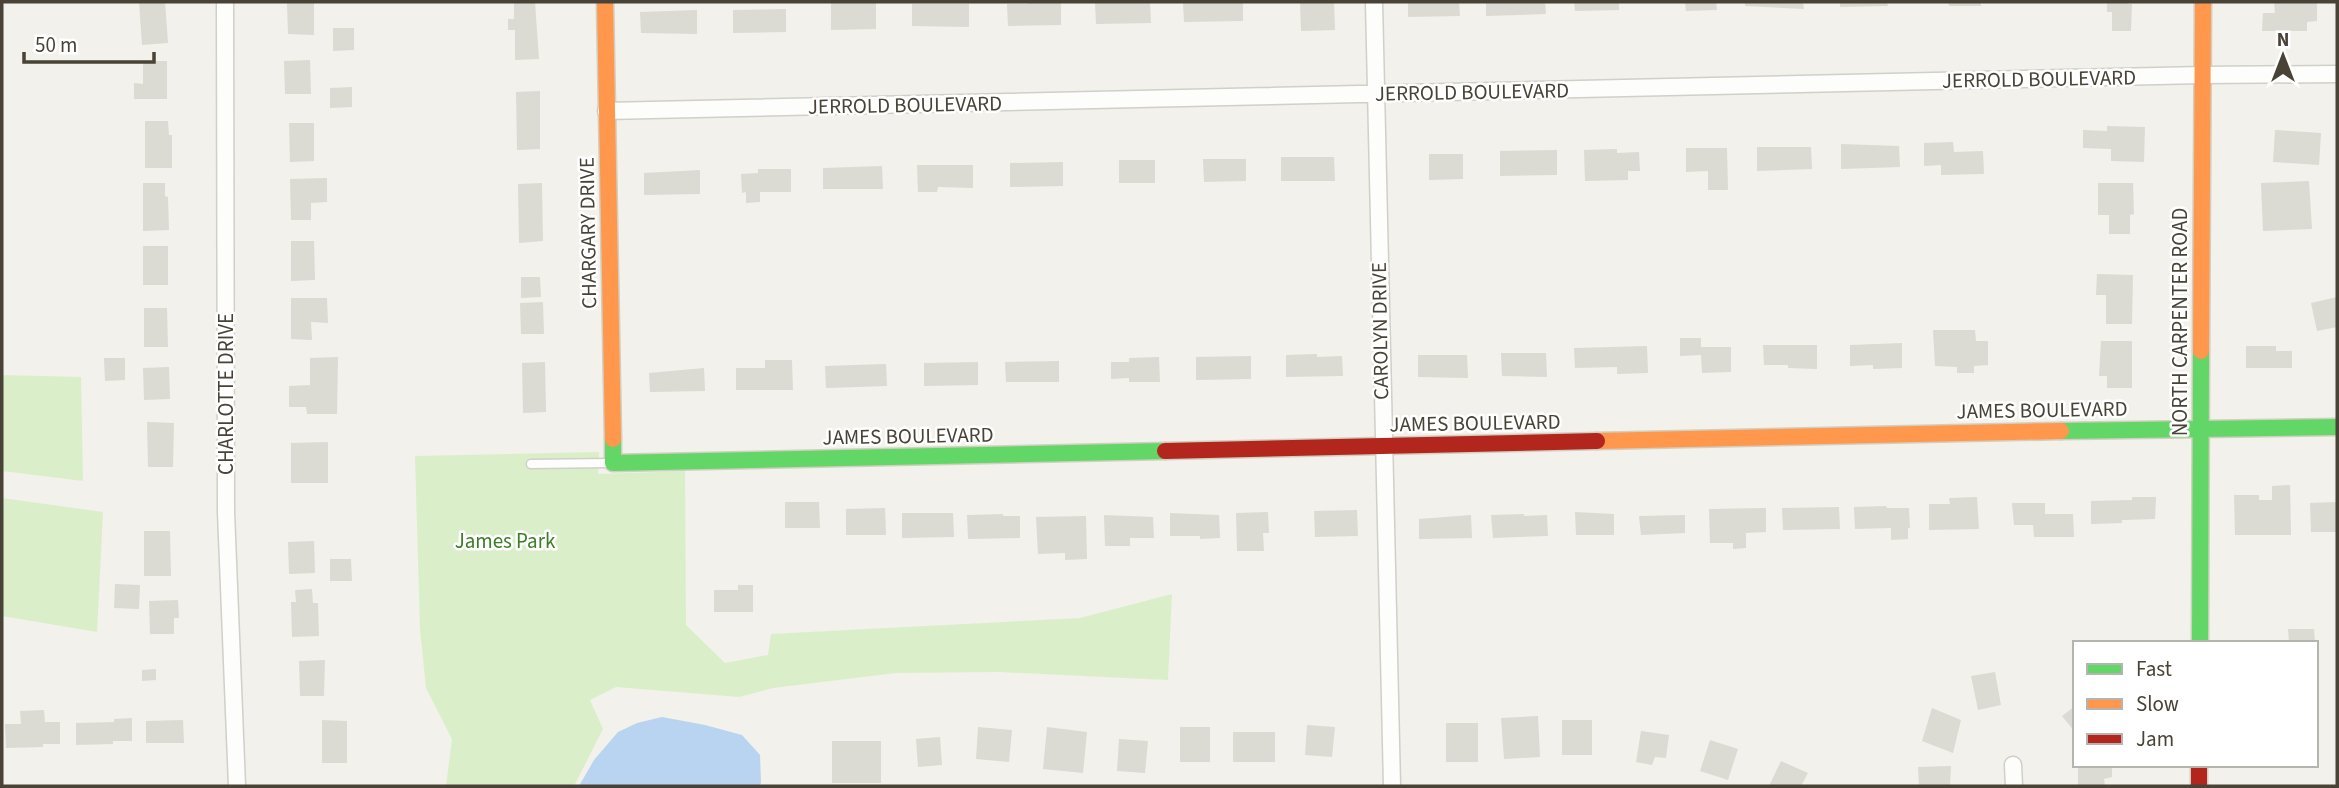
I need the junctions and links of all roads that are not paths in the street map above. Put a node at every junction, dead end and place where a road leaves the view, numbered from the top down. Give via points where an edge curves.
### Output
1 (225, 2) edge
2 (606, 2) edge
3 (1374, 2) edge
4 (2203, 2) edge
5 (2337, 74) edge
6 (2203, 75) junction
7 (1375, 94) junction
8 (606, 111) junction
9 (2337, 427) edge
10 (2201, 428) junction
11 (1382, 447) junction
12 (613, 463) junction
13 (531, 464) dead end
14 (2200, 641) edge
15 (2013, 765) dead end
16 (2199, 767) edge
17 (237, 786) edge
18 (1392, 786) edge
19 (2014, 786) edge
20 (2199, 786) edge

1 - 17 street, CHARLOTTE DRIVE via 226,512
2 - 8 street, CHARGARY DRIVE
3 - 7 street, CAROLYN DRIVE
4 - 6 street, NORTH CARPENTER ROAD
5 - 6 street, JERROLD BOULEVARD
6 - 7 street, JERROLD BOULEVARD
6 - 10 street, NORTH CARPENTER ROAD
7 - 8 street, JERROLD BOULEVARD
7 - 11 street, CAROLYN DRIVE
8 - 12 street, CHARGARY DRIVE
9 - 10 street, JAMES BOULEVARD
10 - 11 street, JAMES BOULEVARD
10 - 14 street, NORTH CARPENTER ROAD
11 - 12 street, JAMES BOULEVARD
11 - 18 street, CAROLYN DRIVE
12 - 13 lane
15 - 19 street
16 - 20 street

